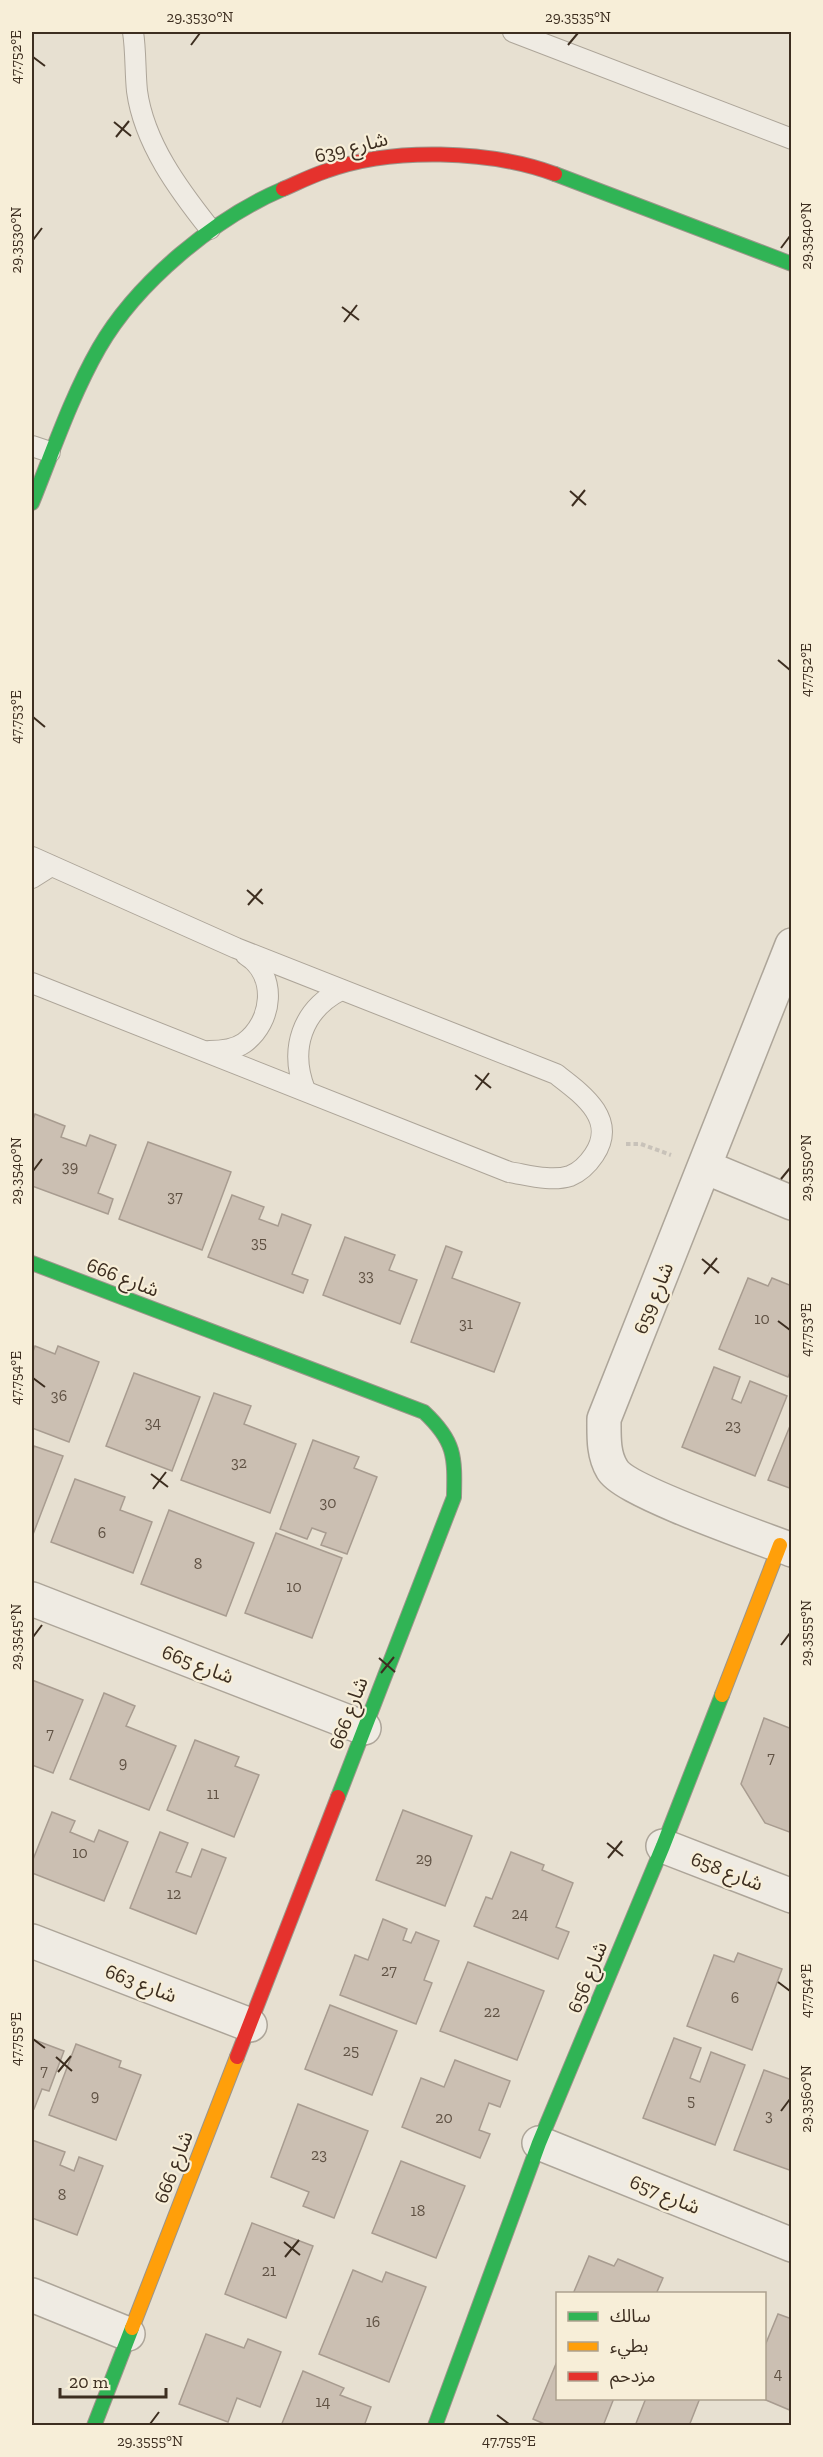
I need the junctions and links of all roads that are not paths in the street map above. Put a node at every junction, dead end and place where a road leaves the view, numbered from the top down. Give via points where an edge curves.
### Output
1 (134, 32) edge
2 (513, 32) edge
3 (792, 139) edge
4 (210, 229) junction
5 (792, 264) edge
6 (41, 449) edge
7 (33, 496) edge
8 (32, 857) edge
9 (51, 866) junction
10 (32, 878) edge
11 (792, 945) edge
12 (236, 948) junction
13 (32, 983) edge
14 (341, 990) junction
15 (206, 1051) junction
16 (305, 1090) junction
17 (705, 1167) junction
18 (792, 1203) edge
19 (32, 1263) edge
20 (786, 1548) edge
21 (32, 1599) edge
22 (364, 1728) junction
23 (663, 1846) junction
24 (792, 1896) edge
25 (32, 1941) edge
26 (250, 2025) junction
27 (540, 2143) junction
28 (792, 2245) edge
29 (32, 2295) edge
30 (128, 2334) junction
31 (94, 2426) edge
32 (435, 2426) edge

1 - 4 lane via 137,91 145,121 173,178
2 - 3 lane
4 - 5 street, شارع 639 via 264,197 327,170 405,154 482,157 549,172
4 - 6 street, شارع 639 via 145,287 100,346 71,404
6 - 7 street, شارع 639
8 - 9 lane
9 - 10 lane
9 - 12 lane
11 - 17 street, شارع 659
12 - 14 lane
12 - 15 lane via 253,959 264,974 269,993 267,1013 258,1030 243,1044 225,1051
13 - 15 lane
14 - 16 lane via 317,1006 302,1030 297,1061
14 - 16 lane via 556,1074 588,1098 598,1117 602,1144 587,1166 569,1176 546,1178 509,1172
15 - 16 lane
17 - 18 street
17 - 20 street, شارع 659 via 604,1419 604,1445 612,1470 652,1496
19 - 22 street, شارع 666 via 424,1412 443,1429 454,1450 454,1497
20 - 23 street, شارع 656
21 - 22 street, شارع 665
22 - 26 street, شارع 666
23 - 24 street, شارع 658
23 - 27 street, شارع 656
25 - 26 street, شارع 663
26 - 30 street, شارع 666
27 - 28 street, شارع 657
27 - 32 street, شارع 656
29 - 30 street
30 - 31 street, شارع 666

